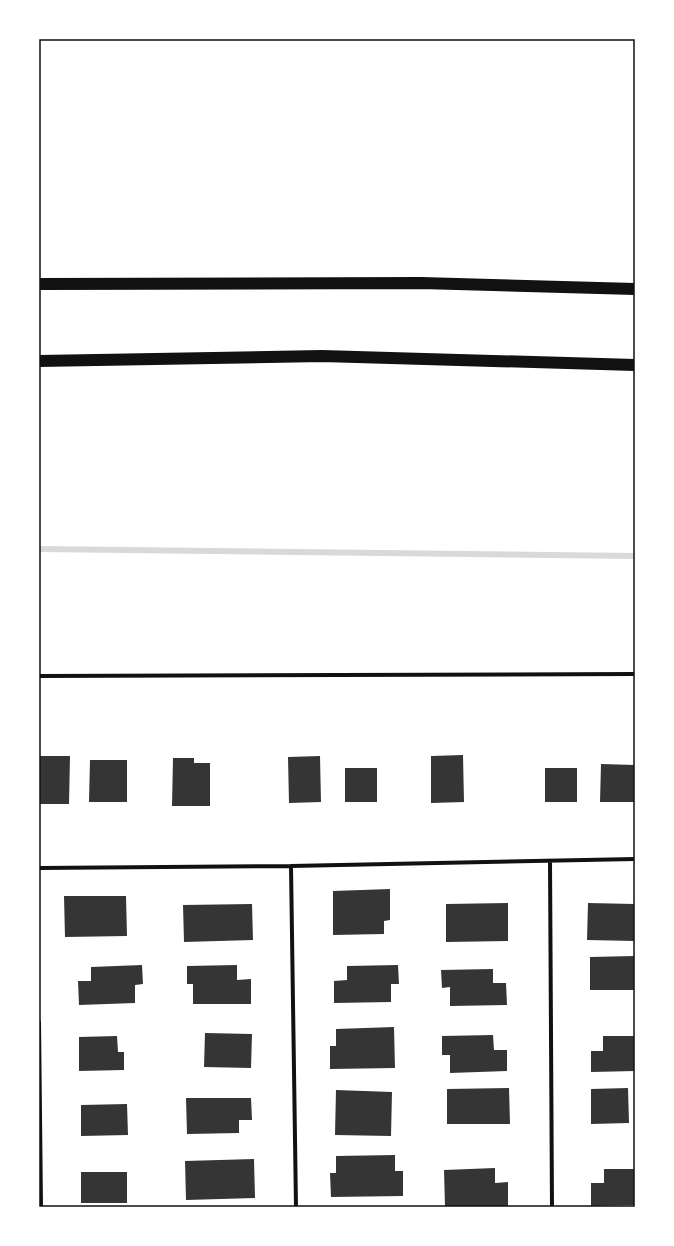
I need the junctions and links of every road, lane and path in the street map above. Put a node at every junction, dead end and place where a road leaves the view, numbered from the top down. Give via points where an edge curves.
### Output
1 (39, 284) edge
2 (635, 289) edge
3 (39, 361) edge
4 (635, 365) edge
5 (635, 674) edge
6 (39, 676) edge
7 (635, 859) edge
8 (550, 861) junction
9 (290, 866) junction
10 (39, 868) edge
11 (39, 1022) edge
12 (41, 1207) edge
13 (296, 1207) edge
14 (552, 1207) edge

1 - 2 highway via 421,283
3 - 4 highway via 322,356
5 - 6 street
7 - 8 street
8 - 9 street
8 - 14 street
9 - 10 street
9 - 13 street
11 - 12 street

